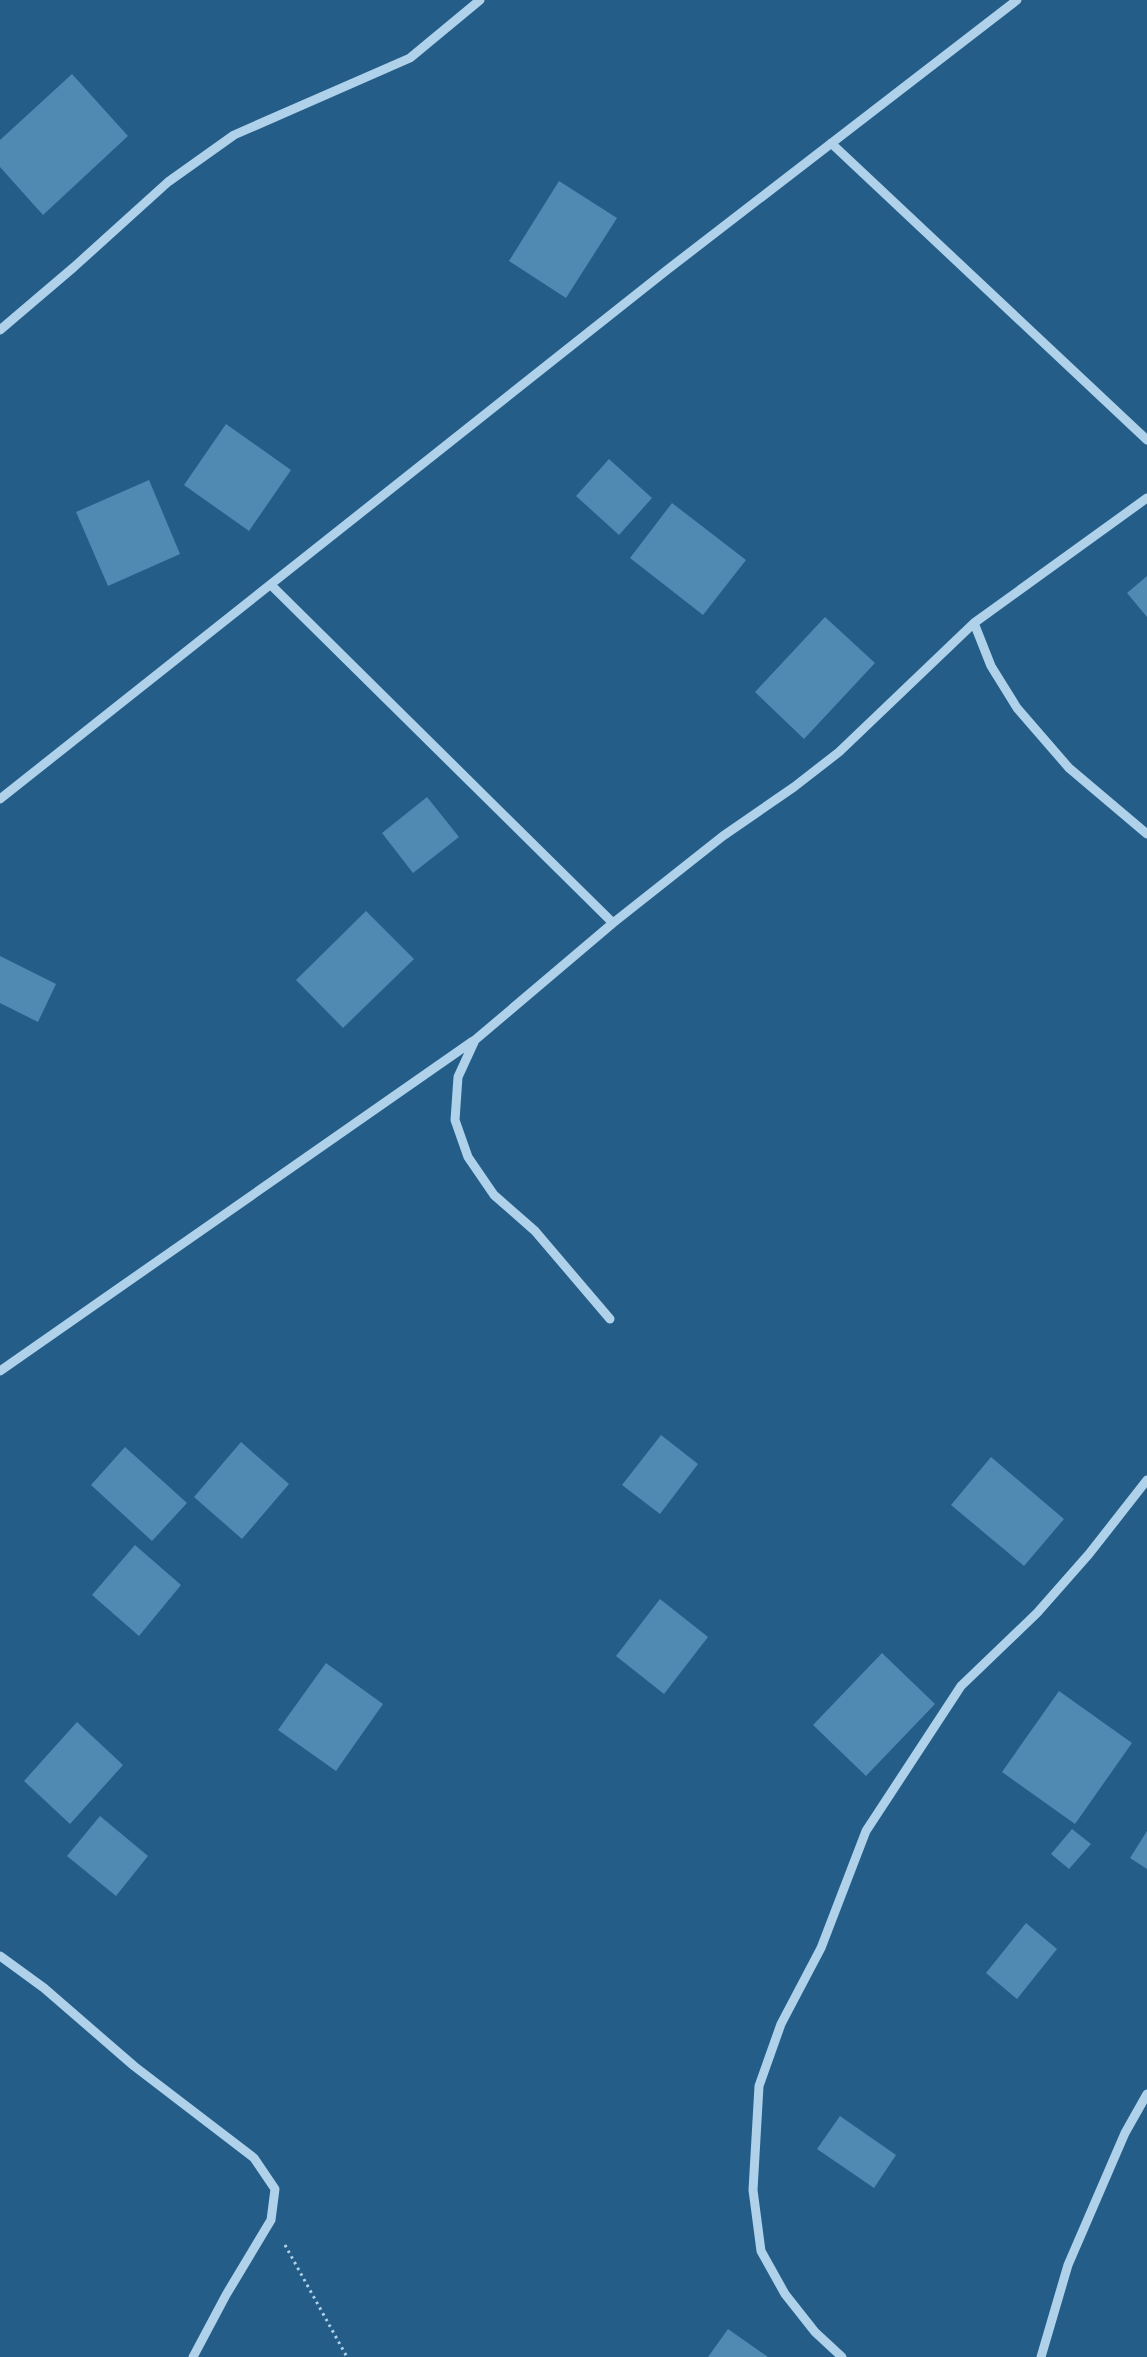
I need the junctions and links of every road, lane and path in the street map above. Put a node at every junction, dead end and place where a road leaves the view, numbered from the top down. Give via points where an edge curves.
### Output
1 (480, 0) edge
2 (1017, 0) edge
3 (831, 143) junction
4 (0, 330) edge
5 (1147, 440) edge
6 (1147, 498) edge
7 (271, 585) junction
8 (974, 622) junction
9 (0, 799) edge
10 (1147, 834) edge
11 (613, 924) junction
12 (475, 1040) junction
13 (610, 1319) dead end
14 (0, 1371) edge
15 (1147, 1480) edge
16 (0, 1956) edge
17 (1147, 2094) edge
18 (271, 2220) junction
19 (193, 2357) edge
20 (347, 2357) edge
21 (842, 2357) edge
22 (1040, 2357) edge

1 - 4 street via 410,58 234,135 168,182
2 - 3 street
3 - 5 street
3 - 7 street
6 - 8 street
7 - 9 street
7 - 11 street
8 - 10 street via 990,666 1017,708 1069,768
8 - 11 street via 839,752 723,836
11 - 12 street
12 - 13 street via 458,1077 455,1120 468,1157 494,1195 535,1231
12 - 14 street
15 - 21 street via 1037,1613 960,1686 866,1831 821,1948 781,2024 759,2086 753,2190 761,2251 785,2294 815,2332
16 - 18 street via 44,1988 134,2066 254,2158 275,2188
17 - 22 street via 1125,2133 1068,2265
18 - 19 street
18 - 20 path

